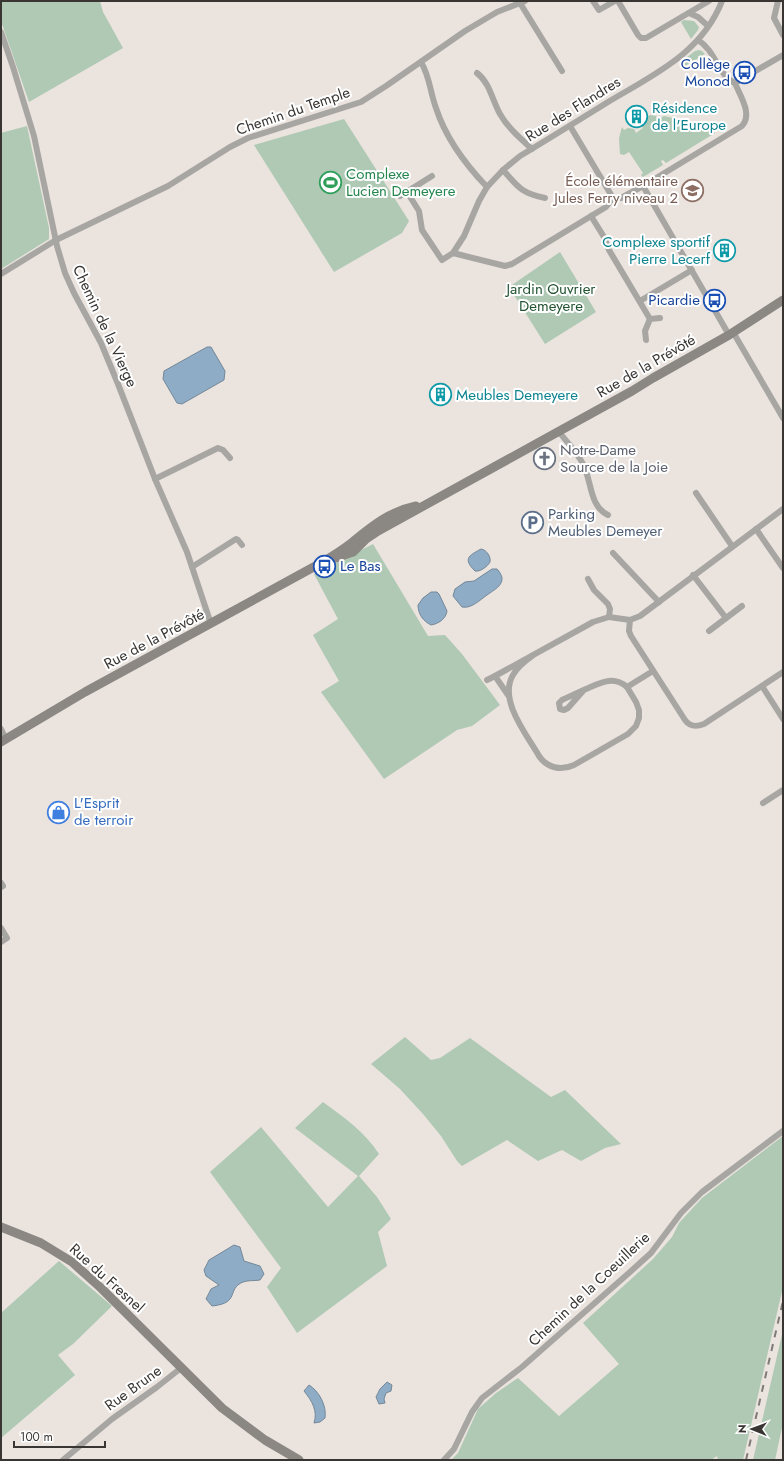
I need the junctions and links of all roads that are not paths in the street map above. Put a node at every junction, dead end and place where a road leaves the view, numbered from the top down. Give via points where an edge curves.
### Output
1 (593, 1) edge
2 (616, 1) edge
3 (709, 1) edge
4 (722, 1) edge
5 (778, 1) edge
6 (522, 2) edge
7 (698, 8) junction
8 (689, 13) junction
9 (698, 17) junction
10 (708, 26) junction
11 (1, 32) edge
12 (783, 35) edge
13 (698, 40) junction
14 (783, 55) edge
15 (421, 62) junction
16 (562, 71) dead end
17 (477, 73) dead end
18 (735, 83) junction
19 (570, 126) junction
20 (532, 149) junction
21 (503, 170) junction
22 (432, 176) dead end
23 (642, 186) junction
24 (487, 187) junction
25 (407, 192) junction
26 (400, 196) dead end
27 (545, 198) dead end
28 (613, 198) junction
29 (591, 216) junction
30 (56, 240) junction
31 (453, 254) junction
32 (692, 270) junction
33 (1, 274) edge
34 (783, 300) edge
35 (640, 301) junction
36 (650, 318) junction
37 (660, 318) dead end
38 (731, 333) junction
39 (646, 340) dead end
40 (783, 418) edge
41 (558, 432) junction
42 (230, 458) dead end
43 (155, 479) junction
44 (696, 493) dead end
45 (783, 509) edge
46 (608, 515) dead end
47 (756, 529) junction
48 (242, 545) dead end
49 (732, 546) junction
50 (613, 553) dead end
51 (192, 567) junction
52 (783, 568) edge
53 (693, 575) junction
54 (588, 579) dead end
55 (659, 602) junction
56 (742, 606) dead end
57 (609, 617) junction
58 (726, 618) junction
59 (630, 620) junction
60 (211, 624) junction
61 (709, 631) dead end
62 (532, 656) junction
63 (653, 671) junction
64 (783, 672) edge
65 (495, 676) junction
66 (487, 680) dead end
67 (762, 686) junction
68 (627, 687) junction
69 (583, 691) dead end
70 (508, 696) junction
71 (783, 718) edge
72 (1, 729) edge
73 (4, 740) edge
74 (783, 790) edge
75 (763, 803) dead end
76 (1, 883) edge
77 (1, 886) edge
78 (1, 928) edge
79 (1, 942) edge
80 (783, 1131) edge
81 (1, 1227) edge
82 (181, 1368) junction
83 (63, 1460) edge
84 (299, 1460) edge
85 (444, 1460) edge

1 - 2 street via 599,10
2 - 8 street via 638,35 644,38
3 - 7 street
4 - 10 street, Rue des Flandres
5 - 12 street via 774,14
6 - 15 street, Chemin du Temple via 477,23
6 - 16 street
7 - 8 street
7 - 9 street
8 - 9 street
9 - 10 street
10 - 13 street, Rue des Flandres
11 - 30 street, Chemin de la Vierge via 34,136
13 - 18 street via 708,48 726,78
13 - 19 street, Rue des Flandres via 672,64
14 - 18 street
15 - 24 street via 427,72 434,104 446,132 462,159
15 - 30 street, Chemin du Temple via 360,102 248,138 168,186
17 - 20 street via 487,83 503,118
18 - 23 street via 746,111 744,124
19 - 20 street, Rue des Flandres
19 - 28 street
20 - 21 street, Rue des Flandres
21 - 24 street, Rue des Flandres
21 - 27 street via 524,192
22 - 25 street
23 - 28 street via 621,198
23 - 32 street
24 - 31 street, Rue des Flandres
25 - 26 street
25 - 31 street via 419,211 422,230 442,260
28 - 29 street via 606,207
29 - 31 street via 507,266
29 - 35 street
30 - 33 street, Chemin du Temple
30 - 43 street, Chemin de la Vierge via 67,279 104,351
32 - 35 street
32 - 38 street
34 - 38 street, Rue de la Prévôté
35 - 36 street
36 - 37 street
36 - 39 street via 645,328
38 - 40 street
38 - 41 street, Rue de la Prévôté
41 - 46 street via 582,463 598,508
41 - 60 street, Rue de la Prévôté via 378,530 353,552 321,563
42 - 43 street via 218,448
43 - 51 street, Chemin de la Vierge
44 - 49 street
45 - 47 street
47 - 49 street
47 - 52 street
48 - 51 street via 236,539
49 - 53 street
50 - 55 street
51 - 60 street, Chemin de la Vierge
53 - 55 street
53 - 58 street
54 - 57 street via 594,590 608,604
55 - 59 street
56 - 58 street
57 - 59 street
57 - 62 street via 593,622
58 - 61 street
59 - 63 street via 631,636
60 - 73 street, Rue de la Prévôté via 190,633
62 - 65 street
62 - 70 street via 513,675 508,687
63 - 67 street via 686,722 693,726 704,724
63 - 68 street
64 - 67 street
65 - 66 street
65 - 70 street
67 - 71 street
68 - 69 street via 607,680
68 - 70 street via 639,710 639,718 633,729 574,766 563,768 552,767 541,760 514,714
72 - 73 street
74 - 75 street
76 - 77 street
78 - 79 street via 7,938
80 - 85 street, Chemin de la Coeuillerie via 702,1192 681,1213 651,1252 630,1272 522,1367 482,1398 472,1412 457,1445
81 - 82 street, Rue du Fresnel via 41,1243 76,1265
82 - 83 street, Rue Brune via 112,1419
82 - 84 street, Rue du Fresnel via 238,1421

